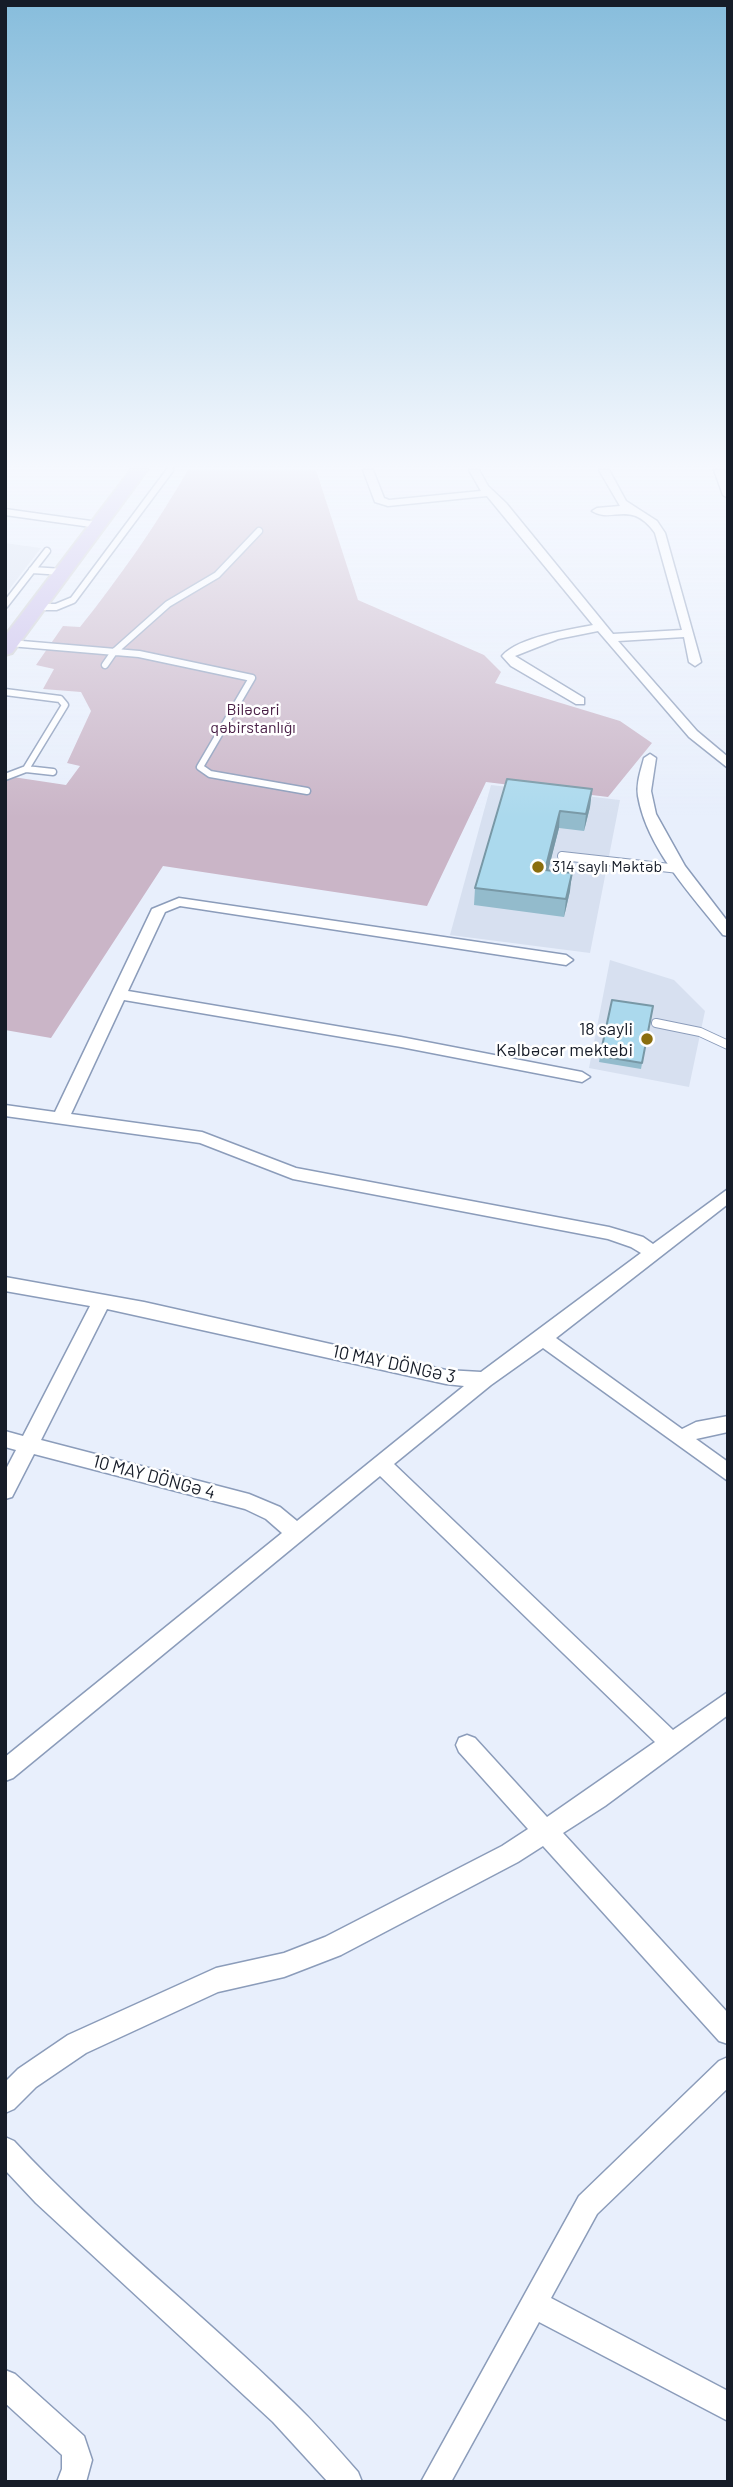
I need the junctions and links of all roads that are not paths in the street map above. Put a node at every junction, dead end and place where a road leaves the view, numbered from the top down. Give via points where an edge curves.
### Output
1 (20, 586) edge
2 (52, 586) edge
3 (83, 586) edge
4 (198, 586) edge
5 (568, 586) edge
6 (675, 586) edge
7 (5, 605) edge
8 (36, 607) junction
9 (605, 632) junction
10 (689, 633) junction
11 (7, 646) edge
12 (114, 652) junction
13 (695, 662) dead end
14 (105, 665) dead end
15 (5, 692) edge
16 (580, 701) dead end
17 (650, 758) dead end
18 (728, 764) edge
19 (26, 769) junction
20 (53, 772) dead end
21 (5, 777) edge
22 (307, 791) dead end
23 (562, 856) dead end
24 (680, 869) junction
25 (728, 932) edge
26 (566, 960) dead end
27 (120, 995) junction
28 (656, 1023) dead end
29 (728, 1045) edge
30 (582, 1077) dead end
31 (5, 1110) edge
32 (61, 1117) junction
33 (728, 1195) edge
34 (652, 1252) junction
35 (5, 1284) edge
36 (102, 1301) junction
37 (542, 1337) junction
38 (484, 1380) junction
39 (728, 1424) edge
40 (681, 1438) junction
41 (5, 1439) edge
42 (27, 1444) junction
43 (381, 1464) junction
44 (728, 1473) edge
45 (5, 1491) edge
46 (296, 1532) junction
47 (728, 1702) edge
48 (670, 1742) junction
49 (467, 1745) dead end
50 (5, 1771) edge
51 (544, 1832) junction
52 (728, 2032) edge
53 (728, 2070) edge
54 (5, 2100) edge
55 (5, 2150) edge
56 (532, 2303) junction
57 (5, 2384) edge
58 (728, 2407) edge
59 (71, 2482) edge
60 (348, 2482) edge
61 (435, 2482) edge

1 - 7 lane
2 - 8 main road
3 - 8 lane via 73,600 55,607
4 - 12 lane via 168,604
5 - 9 street
6 - 10 street
8 - 11 main road
9 - 10 street
9 - 16 street via 555,636 508,656
9 - 18 street via 693,734
10 - 13 street
11 - 12 lane
12 - 14 lane
12 - 22 lane via 252,678 200,767 210,774
15 - 19 lane via 53,698 65,705
17 - 24 street via 645,797
19 - 20 lane
19 - 21 lane
23 - 24 lane
24 - 25 street
26 - 27 street via 179,902 159,909
27 - 30 street
27 - 32 street
28 - 29 lane via 700,1032
31 - 32 street
32 - 34 street via 202,1138 293,1173 609,1233 637,1241
33 - 34 street
34 - 37 street
35 - 36 street, 10 MAY DÖNGƏ 3
36 - 38 street, 10 MAY DÖNGƏ 3 via 446,1377
36 - 42 street
37 - 38 street
37 - 40 street
38 - 43 street
39 - 40 street
40 - 44 street
41 - 42 street, 10 MAY DÖNGƏ 4
42 - 45 street
42 - 46 street, 10 MAY DÖNGƏ 4 via 249,1502 273,1513
43 - 46 street
43 - 48 street
46 - 50 street
47 - 48 street
48 - 51 street
49 - 51 street
51 - 52 street
51 - 54 street via 332,1946 284,1965 216,1980 78,2044 27,2078
53 - 56 street via 587,2205
55 - 60 street via 110,2256 283,2412
56 - 58 street
56 - 61 street
57 - 59 street via 74,2446 78,2457

